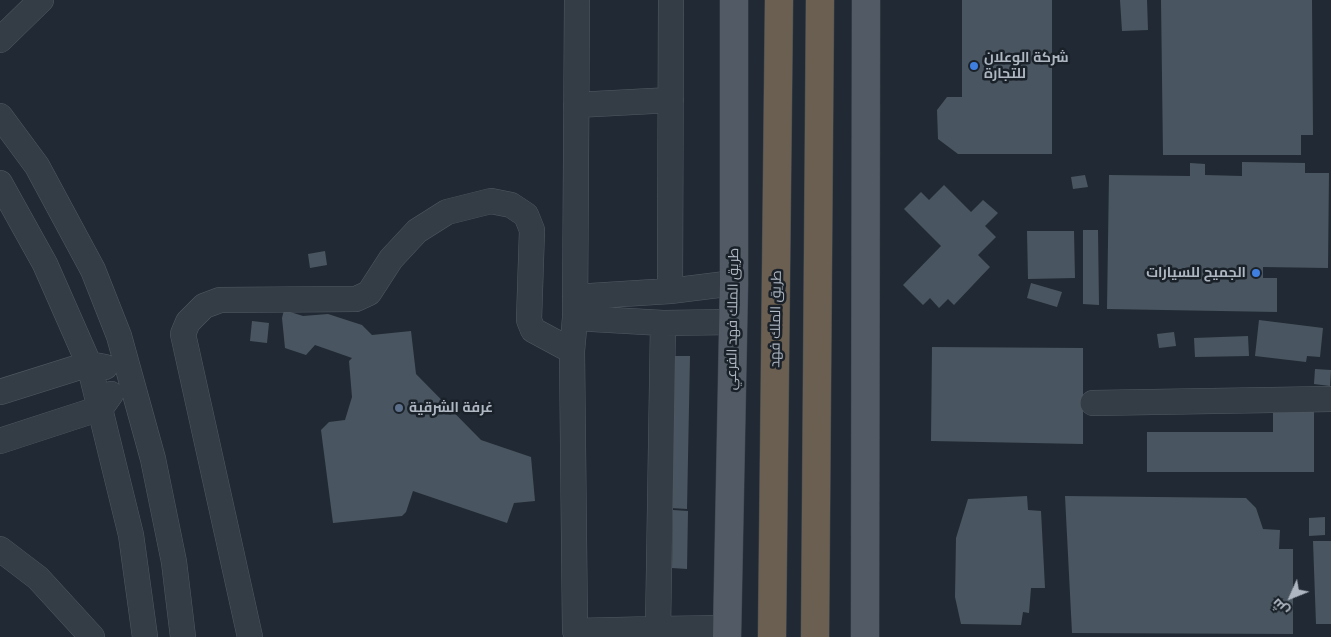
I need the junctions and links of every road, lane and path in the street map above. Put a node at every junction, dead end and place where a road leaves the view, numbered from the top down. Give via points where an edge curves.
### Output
1 (41, 0) edge
2 (577, 0) edge
3 (671, 0) edge
4 (734, 0) edge
5 (779, 0) edge
6 (820, 0) edge
7 (866, 0) edge
8 (0, 40) edge
9 (671, 100) junction
10 (576, 105) junction
11 (0, 116) edge
12 (0, 183) edge
13 (734, 283) junction
14 (670, 291) junction
15 (575, 308) junction
16 (733, 322) junction
17 (663, 323) junction
18 (572, 351) junction
19 (89, 364) junction
20 (128, 371) junction
21 (0, 392) edge
22 (1331, 399) edge
23 (1093, 403) dead end
24 (101, 408) junction
25 (0, 441) edge
26 (0, 549) edge
27 (658, 629) junction
28 (727, 633) edge
29 (92, 637) edge
30 (145, 637) edge
31 (183, 637) edge
32 (250, 637) edge
33 (772, 637) edge
34 (815, 637) edge
35 (865, 637) edge

1 - 8 street
2 - 10 street
3 - 9 street
4 - 13 main road, طريق الملك فهد الفرعي
5 - 33 highway, طريق الملك فهد
6 - 34 highway
7 - 35 main road
9 - 10 street
9 - 14 street
10 - 15 street
11 - 20 street via 37,166 93,270 119,336
12 - 19 street via 45,264
13 - 14 street
13 - 16 main road, طريق الملك فهد الفرعي
14 - 15 street
15 - 17 street
15 - 18 street
16 - 17 street
16 - 28 main road, طريق الملك فهد الفرعي
17 - 27 street
18 - 27 street via 575,630
18 - 32 street via 533,330 529,320 532,230 526,215 511,206 491,201 447,212 417,231 391,259 369,293 356,299 220,300 204,306 188,322 182,334
19 - 20 street
19 - 21 street
19 - 24 street
20 - 24 street
20 - 31 street via 153,459 174,562
22 - 23 street
24 - 25 street
24 - 30 street via 131,535
26 - 29 street via 38,578
27 - 28 street

